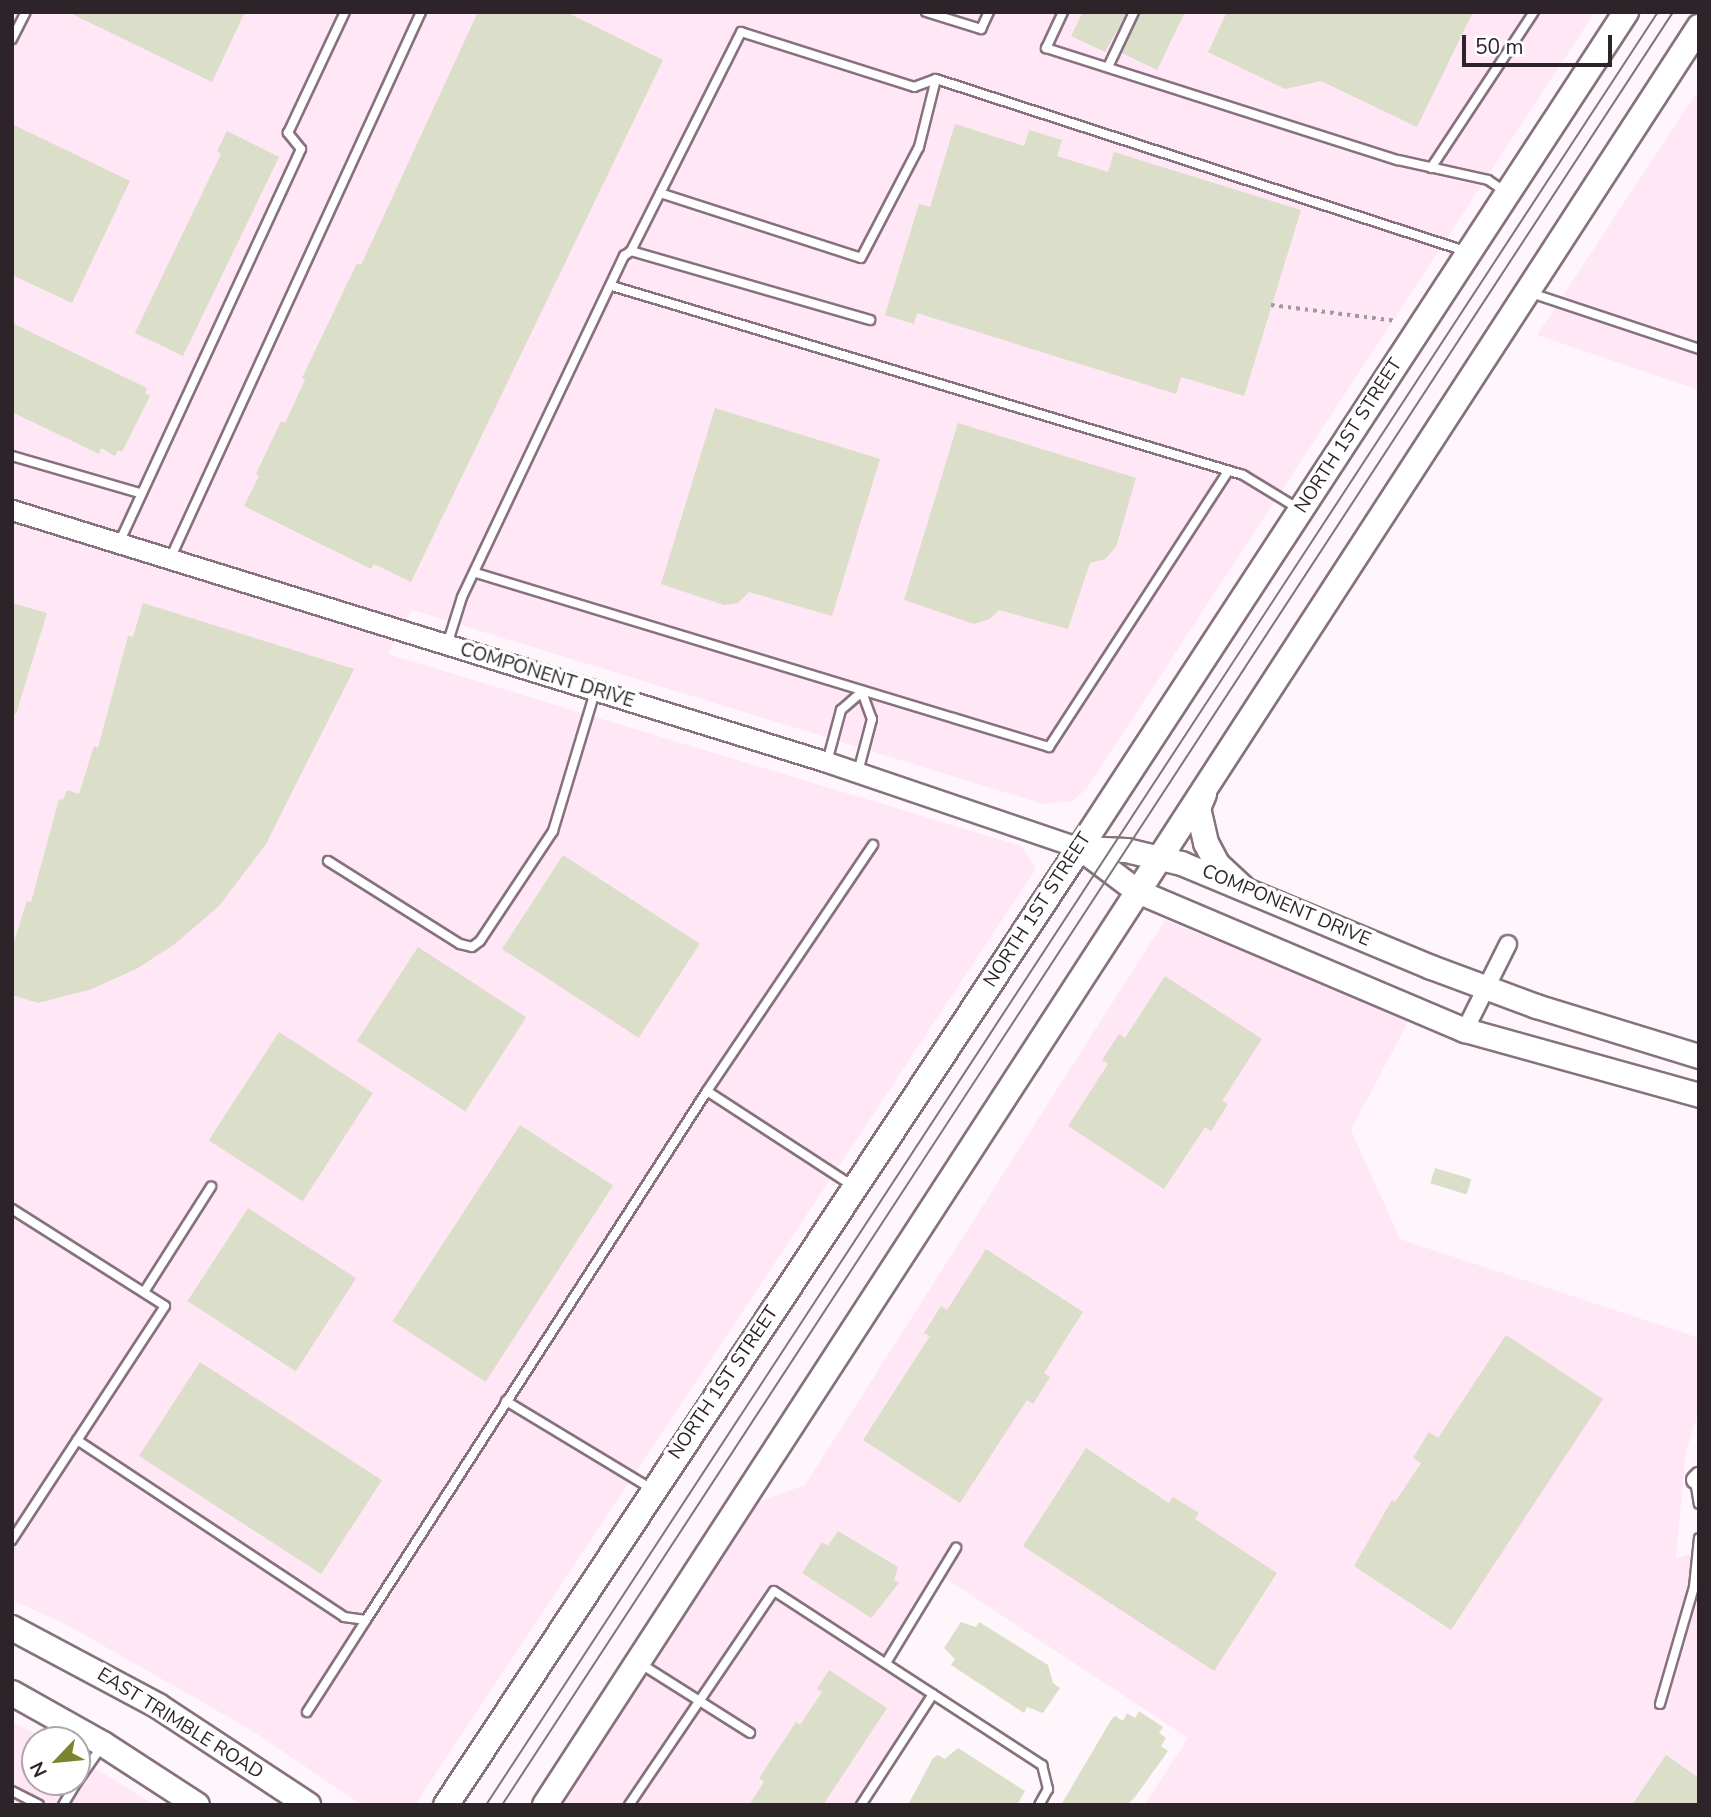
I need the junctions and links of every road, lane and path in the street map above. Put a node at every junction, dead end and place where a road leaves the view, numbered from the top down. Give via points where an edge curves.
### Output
1 (26, 12) edge
2 (345, 12) edge
3 (421, 12) edge
4 (926, 12) edge
5 (989, 12) edge
6 (1063, 12) edge
7 (1134, 12) edge
8 (1534, 12) edge
9 (1626, 12) edge
10 (1699, 27) edge
11 (12, 39) edge
12 (1108, 67) junction
13 (936, 79) junction
14 (1431, 168) junction
15 (660, 193) junction
16 (1508, 193) junction
17 (631, 251) junction
18 (1468, 252) junction
19 (612, 286) junction
20 (1525, 291) junction
21 (1271, 305) dead end
22 (870, 320) dead end
23 (1397, 321) dead end
24 (1699, 349) edge
25 (12, 456) edge
26 (1228, 471) junction
27 (139, 493) junction
28 (12, 510) edge
29 (1300, 510) junction
30 (119, 543) junction
31 (170, 559) junction
32 (476, 573) junction
33 (447, 645) junction
34 (596, 691) junction
35 (862, 692) junction
36 (827, 762) junction
37 (1219, 763) junction
38 (858, 772) junction
39 (873, 845) dead end
40 (1080, 848) junction
41 (1159, 856) junction
42 (328, 861) dead end
43 (1244, 888) junction
44 (1137, 891) junction
45 (1508, 944) dead end
46 (1486, 988) junction
47 (1465, 1030) junction
48 (1699, 1056) edge
49 (707, 1091) junction
50 (1699, 1095) edge
51 (211, 1187) dead end
52 (855, 1188) junction
53 (12, 1209) edge
54 (144, 1292) junction
55 (506, 1401) junction
56 (77, 1440) junction
57 (1697, 1478) edge
58 (652, 1490) junction
59 (1699, 1504) edge
60 (1699, 1538) edge
61 (12, 1540) edge
62 (956, 1548) dead end
63 (366, 1620) junction
64 (12, 1628) edge
65 (635, 1661) junction
66 (886, 1663) junction
67 (12, 1693) edge
68 (933, 1694) junction
69 (700, 1702) junction
70 (1660, 1704) dead end
71 (307, 1712) dead end
72 (750, 1733) dead end
73 (103, 1744) junction
74 (91, 1762) edge
75 (12, 1791) edge
76 (38, 1805) edge
77 (197, 1805) edge
78 (308, 1805) edge
79 (446, 1805) edge
80 (545, 1805) edge
81 (629, 1805) edge
82 (861, 1805) edge
83 (1038, 1805) edge

1 - 11 lane
2 - 27 lane via 288,133 300,149
3 - 31 lane
4 - 5 lane via 981,29
6 - 12 lane via 1046,48
7 - 12 lane
8 - 14 lane
9 - 16 main road, NORTH 1ST STREET
10 - 20 main road
12 - 14 lane
13 - 15 lane via 914,86 741,32
13 - 15 lane via 919,147 861,258
13 - 18 lane
14 - 16 lane via 1488,180
15 - 17 lane
16 - 18 main road, NORTH 1ST STREET
17 - 19 lane via 624,256
17 - 22 lane
18 - 29 main road, NORTH 1ST STREET
19 - 26 lane
19 - 32 lane
20 - 24 lane
20 - 37 main road
21 - 23 path
25 - 27 lane
26 - 29 lane
26 - 35 lane via 1049,747
27 - 30 lane
28 - 30 street, COMPONENT DRIVE
29 - 40 main road, NORTH 1ST STREET
30 - 31 street, COMPONENT DRIVE
31 - 33 street, COMPONENT DRIVE
32 - 33 lane via 461,597
32 - 35 lane
33 - 34 street, COMPONENT DRIVE
34 - 36 street, COMPONENT DRIVE
34 - 42 lane via 553,831 472,947 460,944
35 - 36 lane via 841,710
35 - 38 lane via 872,719
36 - 38 street, COMPONENT DRIVE
37 - 41 main road
37 - 43 main road via 1198,808 1200,825 1217,864
38 - 40 street, COMPONENT DRIVE
39 - 49 lane
40 - 41 main road, COMPONENT DRIVE
40 - 44 main road, COMPONENT DRIVE
40 - 52 main road, NORTH 1ST STREET
41 - 43 main road, COMPONENT DRIVE
41 - 44 main road
43 - 46 main road, COMPONENT DRIVE
44 - 47 main road, COMPONENT DRIVE
44 - 65 main road
45 - 46 street
46 - 47 street
46 - 48 main road, COMPONENT DRIVE
47 - 50 main road, COMPONENT DRIVE
49 - 52 lane
49 - 55 lane
51 - 54 lane
52 - 58 main road, NORTH 1ST STREET
53 - 54 lane
54 - 56 lane via 165,1306
55 - 58 lane
55 - 63 lane
56 - 61 lane
56 - 63 lane via 344,1617
57 - 59 lane
58 - 79 main road, NORTH 1ST STREET
60 - 70 lane via 1695,1587
62 - 66 lane
63 - 71 lane
64 - 78 main road, EAST TRIMBLE ROAD via 139,1694
65 - 69 lane
65 - 80 main road
66 - 68 lane
66 - 69 lane via 774,1591
67 - 73 main road
68 - 82 lane
68 - 83 lane via 1042,1765 1048,1789
69 - 72 lane
69 - 81 lane
73 - 74 lane
73 - 77 main road
75 - 76 lane

